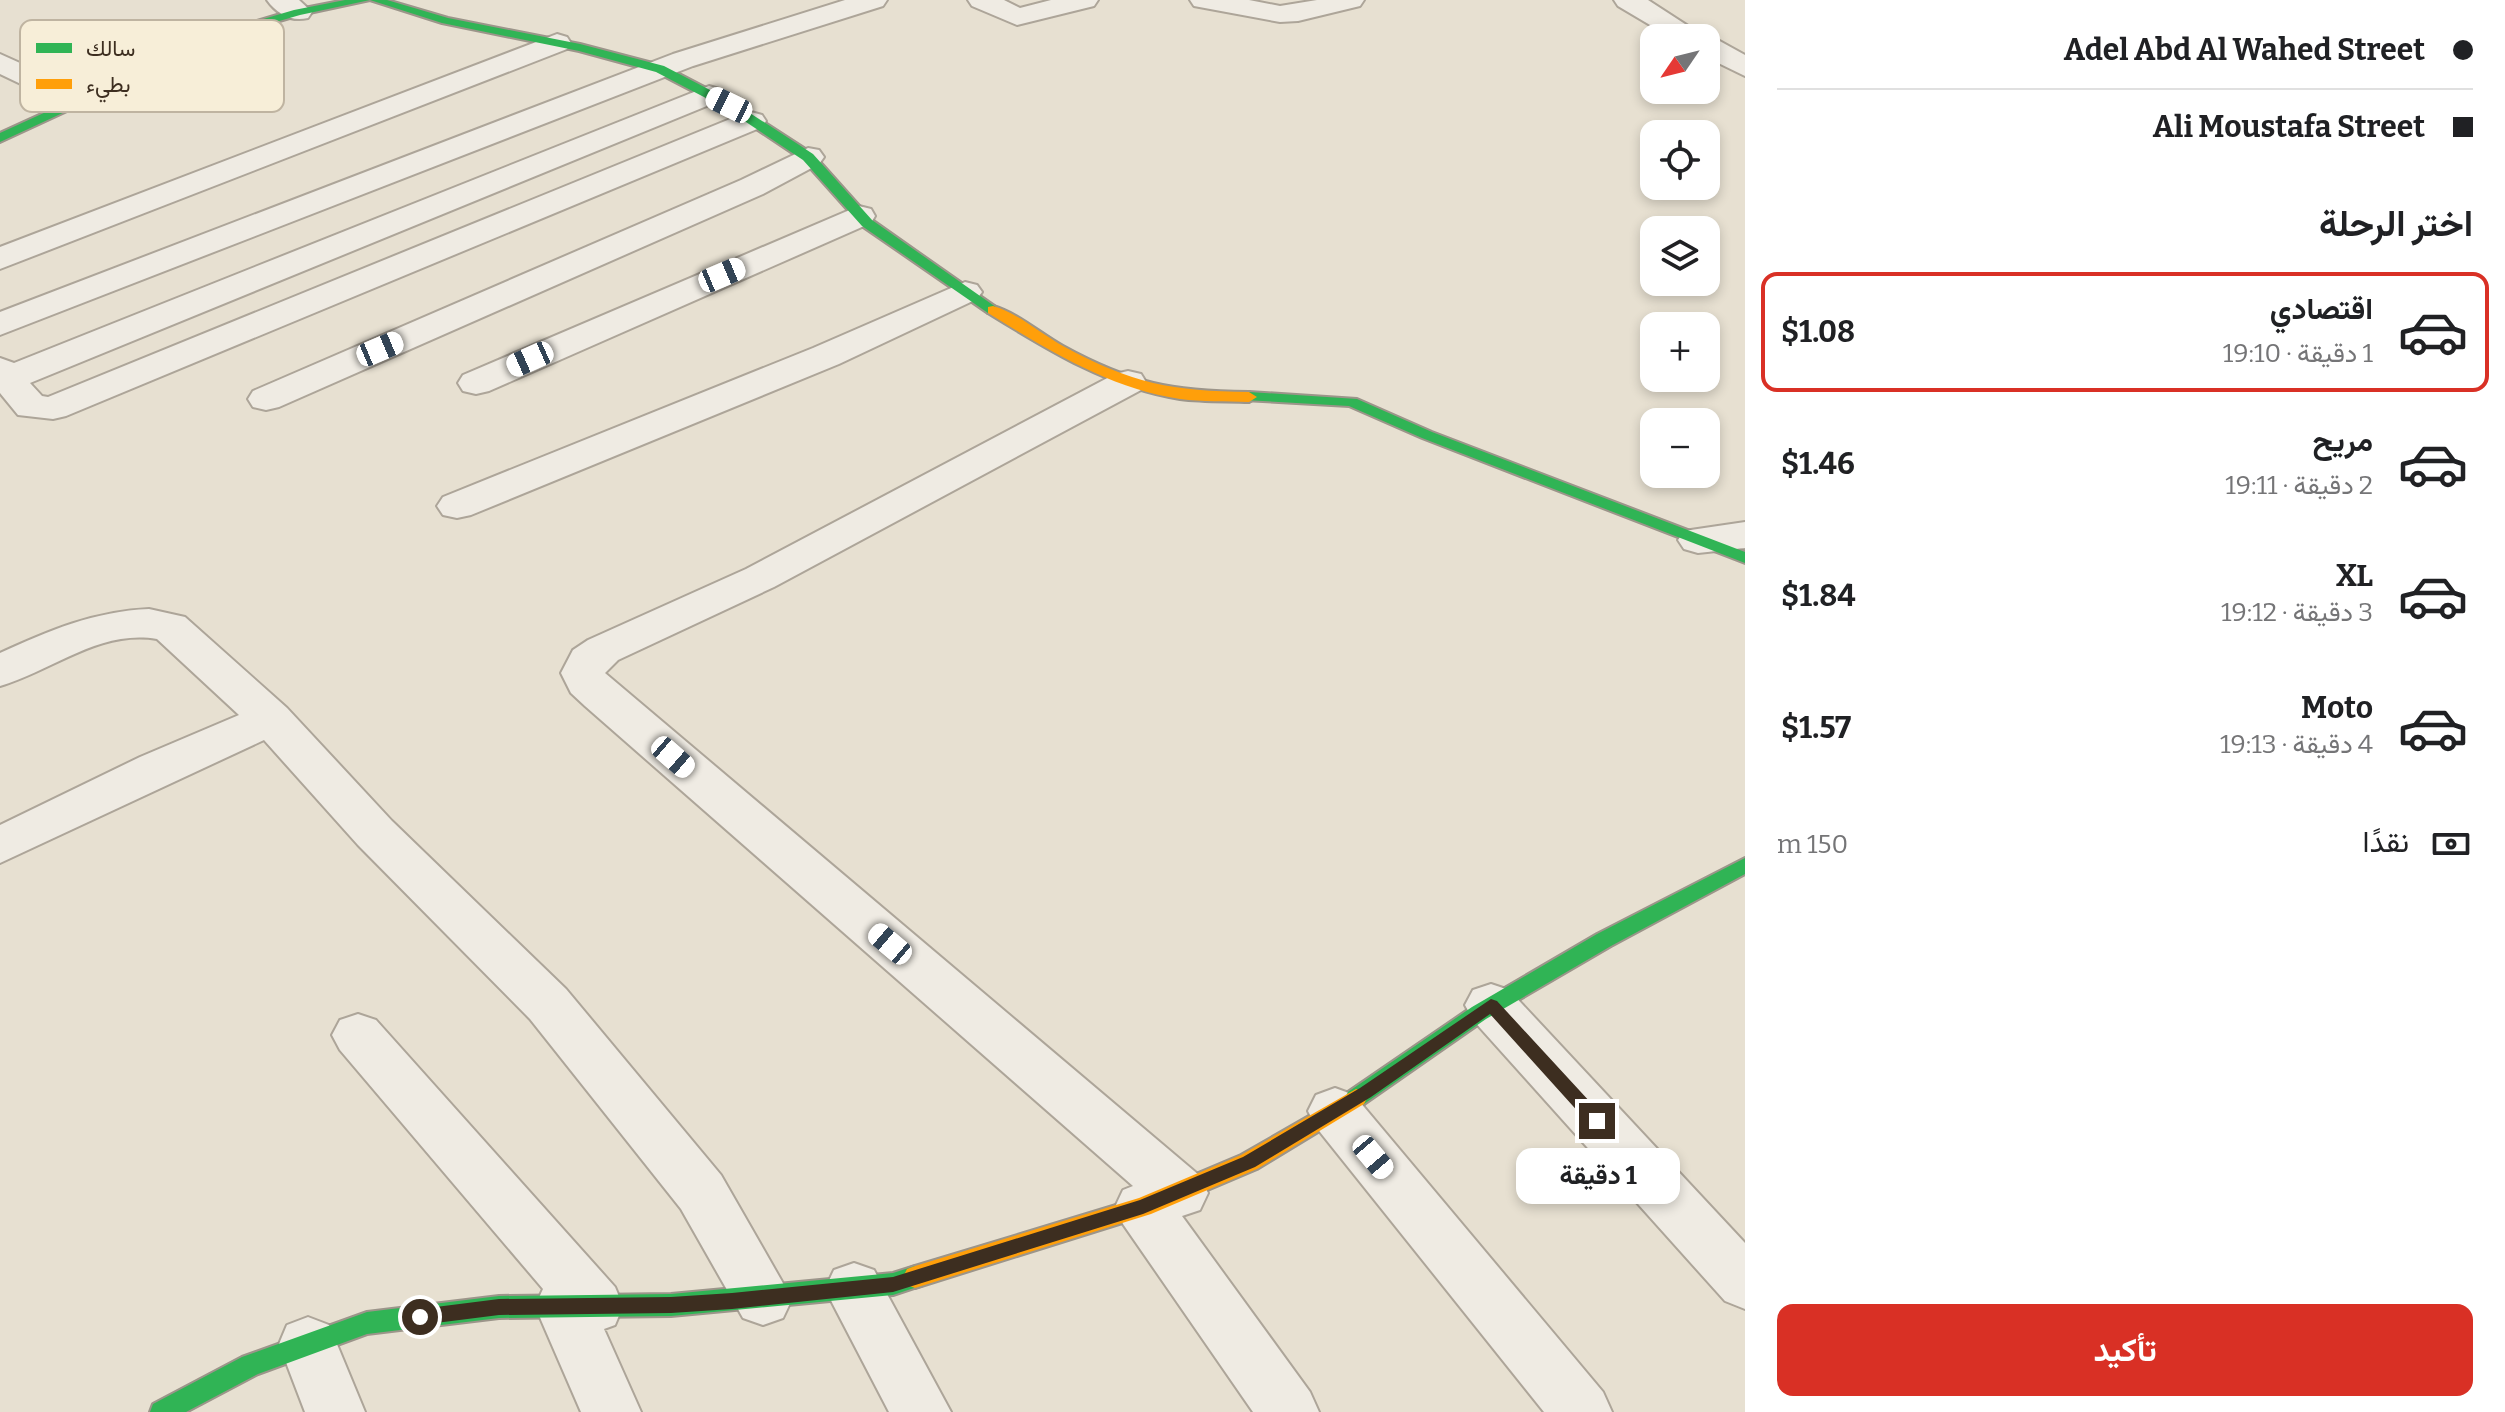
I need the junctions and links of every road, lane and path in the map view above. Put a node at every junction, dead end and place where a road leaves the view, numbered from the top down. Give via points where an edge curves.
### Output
1 (364, 0) edge
2 (375, 0) edge
3 (873, 0) edge
4 (982, 0) edge
5 (1084, 0) edge
6 (1204, 0) edge
7 (1350, 0) edge
8 (1628, 0) edge
9 (290, 6) edge
10 (257, 20) edge
11 (1668, 24) edge
12 (557, 43) junction
13 (1720, 53) edge
14 (0, 63) edge
15 (1745, 67) edge
16 (660, 69) junction
17 (20, 72) edge
18 (709, 95) junction
19 (56, 112) edge
20 (751, 121) junction
21 (0, 138) edge
22 (808, 157) junction
23 (859, 216) junction
24 (0, 259) edge
25 (965, 292) junction
26 (0, 324) edge
27 (5, 374) edge
28 (1128, 382) junction
29 (476, 383) dead end
30 (266, 399) dead end
31 (457, 506) dead end
32 (1745, 535) edge
33 (1698, 540) junction
34 (1745, 558) edge
35 (0, 671) edge
36 (271, 719) junction
37 (0, 845) edge
38 (1745, 865) edge
39 (1491, 1005) junction
40 (358, 1035) dead end
41 (1335, 1111) junction
42 (1161, 1200) junction
43 (1745, 1283) edge
44 (854, 1289) junction
45 (763, 1299) junction
46 (579, 1306) junction
47 (308, 1344) junction
48 (162, 1412) edge
49 (335, 1412) edge
50 (611, 1412) edge
51 (921, 1412) edge
52 (1289, 1412) edge
53 (1582, 1412) edge

1 - 9 street
2 - 12 street via 446,21
3 - 16 street
4 - 5 street via 1017,17
6 - 7 street via 1280,14
8 - 11 street
9 - 10 street
12 - 16 street
12 - 24 street
13 - 15 street
14 - 17 street
16 - 18 street
16 - 26 street
18 - 20 street
18 - 27 street
19 - 21 street
20 - 22 street
20 - 27 street via 53,408 31,407
22 - 23 street
22 - 30 street via 752,187
23 - 25 street
23 - 29 street
25 - 28 street via 1079,363
25 - 31 street via 826,356
28 - 33 street via 1171,393 1352,402
28 - 42 street via 760,578 603,650 588,660 583,673 600,695
32 - 33 street
33 - 34 street
35 - 36 street via 113,626 151,622 170,627
36 - 37 street
36 - 45 street via 375,833 548,1004 701,1192
38 - 39 street
39 - 41 street
39 - 43 street
40 - 46 street
41 - 42 street via 1249,1162
41 - 53 street
42 - 44 street via 893,1284
42 - 52 street
44 - 45 street
44 - 51 street
45 - 46 street
46 - 47 street via 499,1307 367,1323
46 - 50 street
47 - 48 street via 251,1365
47 - 49 street

